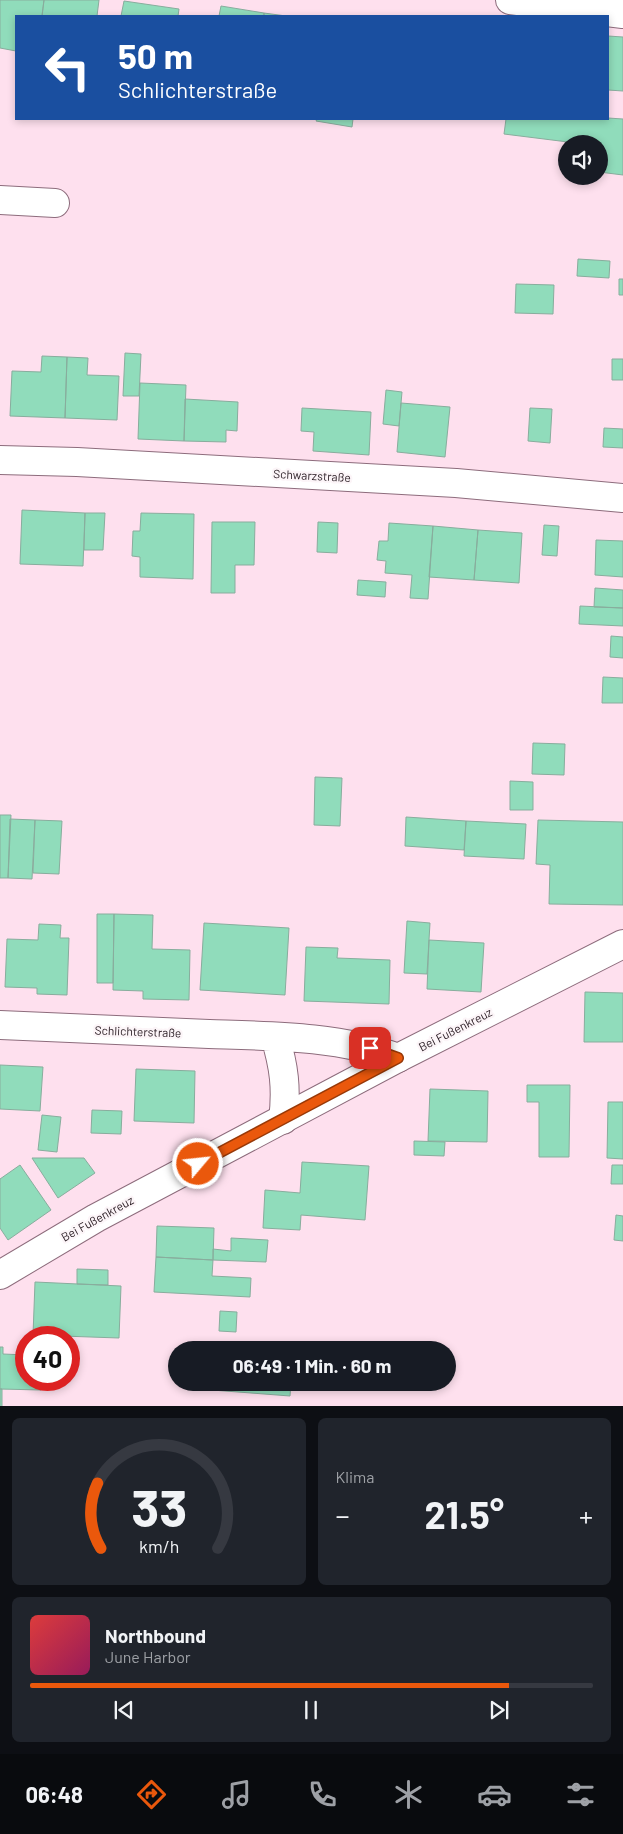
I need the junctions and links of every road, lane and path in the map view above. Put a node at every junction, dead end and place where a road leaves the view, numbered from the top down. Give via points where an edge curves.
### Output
1 (510, 0) edge
2 (623, 14) edge
3 (0, 200) edge
4 (55, 203) dead end
5 (0, 460) edge
6 (623, 498) edge
7 (623, 944) edge
8 (0, 1025) edge
9 (275, 1037) junction
10 (398, 1058) junction
11 (283, 1120) junction
12 (0, 1275) edge

1 - 2 street
3 - 4 street
5 - 6 street, Schwarzstraße via 446,482
7 - 10 street, Bei Fußenkreuz
8 - 9 street, Schlichterstraße
9 - 10 street, Schlichterstraße via 370,1048
9 - 11 street via 285,1081
10 - 11 street, Bei Fußenkreuz
11 - 12 street, Bei Fußenkreuz via 96,1218

